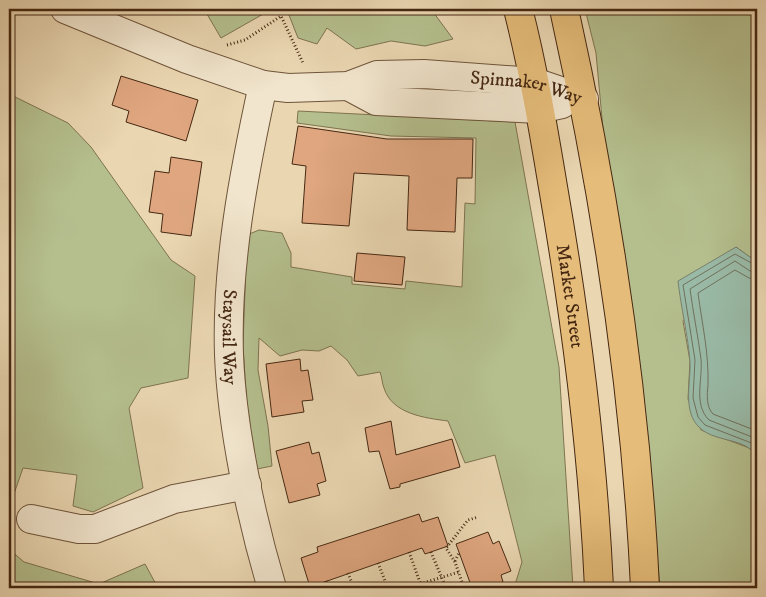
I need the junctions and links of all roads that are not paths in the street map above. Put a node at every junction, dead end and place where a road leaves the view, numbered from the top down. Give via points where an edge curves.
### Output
1 (66, 9) edge
2 (518, 9) edge
3 (564, 9) edge
4 (534, 82) junction
5 (264, 85) junction
6 (348, 86) junction
7 (584, 99) junction
8 (539, 108) junction
9 (247, 485) junction
10 (31, 519) dead end
11 (272, 588) edge
12 (599, 588) edge
13 (645, 588) edge

1 - 5 street, Spinnaker Way via 187,59
2 - 4 main road, Market Street
3 - 7 main road
4 - 6 street, Spinnaker Way via 424,74 377,75
4 - 7 street, Spinnaker Way
4 - 8 main road, Market Street
5 - 6 street, Spinnaker Way via 288,88
5 - 9 street, Staysail Way via 237,227 230,307 232,397
6 - 8 street, Spinnaker Way via 376,101
7 - 8 street, Spinnaker Way
7 - 13 main road via 620,316
8 - 12 main road, Market Street via 584,395 593,475
9 - 10 street via 174,499 95,528 79,529
9 - 11 street, Staysail Way

